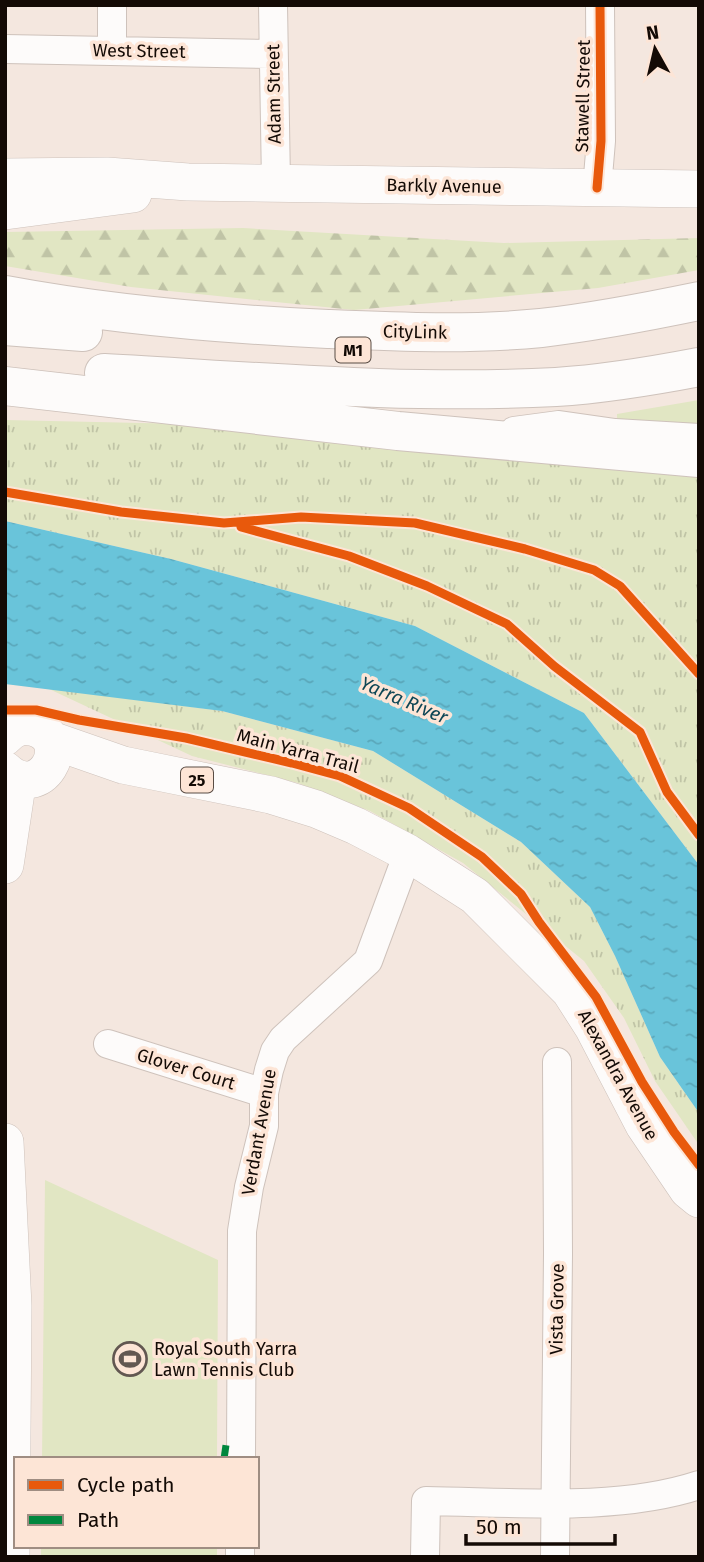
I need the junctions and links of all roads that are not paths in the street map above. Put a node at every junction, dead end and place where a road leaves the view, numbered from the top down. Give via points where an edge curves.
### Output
1 (112, 5) edge
2 (273, 5) edge
3 (600, 5) edge
4 (5, 49) edge
5 (112, 50) junction
6 (273, 54) junction
7 (5, 177) edge
8 (188, 182) junction
9 (276, 183) junction
10 (597, 188) junction
11 (699, 189) edge
12 (5, 211) edge
13 (5, 295) edge
14 (699, 301) edge
15 (699, 323) edge
16 (5, 327) edge
17 (699, 367) edge
18 (5, 368) edge
19 (5, 386) edge
20 (699, 438) edge
21 (491, 440) junction
22 (699, 458) edge
23 (20, 751) edge
24 (408, 853) junction
25 (5, 864) edge
26 (108, 1044) dead end
27 (556, 1062) dead end
28 (264, 1093) junction
29 (5, 1142) edge
30 (699, 1199) edge
31 (9, 1259) edge
32 (241, 1457) edge
33 (699, 1485) edge
34 (555, 1503) junction
35 (11, 1557) edge
36 (425, 1557) edge
37 (555, 1557) edge

1 - 5 street
2 - 6 street, Adam Street
3 - 10 street, Stawell Street
4 - 5 street, West Street
5 - 6 street, West Street
6 - 9 street, Adam Street
7 - 8 main road, Barkly Avenue via 107,176
8 - 9 main road, Barkly Avenue
8 - 12 main road, Barkly Avenue via 137,194
9 - 10 main road, Barkly Avenue
10 - 11 main road, Barkly Avenue
13 - 14 highway, CityLink / M1 via 227,325 408,333 541,328
15 - 16 highway, M1 via 592,343 467,352 351,350
17 - 18 highway, M1 via 559,387 474,389
19 - 21 highway
20 - 21 street via 559,425 523,429
21 - 22 highway
23 - 24 main road, Alexandra Avenue / 25 via 122,765 271,795 316,809
23 - 25 main road, 25
24 - 28 street, Verdant Avenue via 368,961 283,1039 268,1070
24 - 30 main road, Alexandra Avenue / 25 via 475,896 570,991 645,1125 688,1190
26 - 28 street, Glover Court
27 - 34 street, Vista Grove
28 - 32 street, Verdant Avenue via 264,1126 242,1231
29 - 31 main road
31 - 35 main road
33 - 34 street via 634,1499
34 - 36 street via 426,1501
34 - 37 street, Vista Grove

